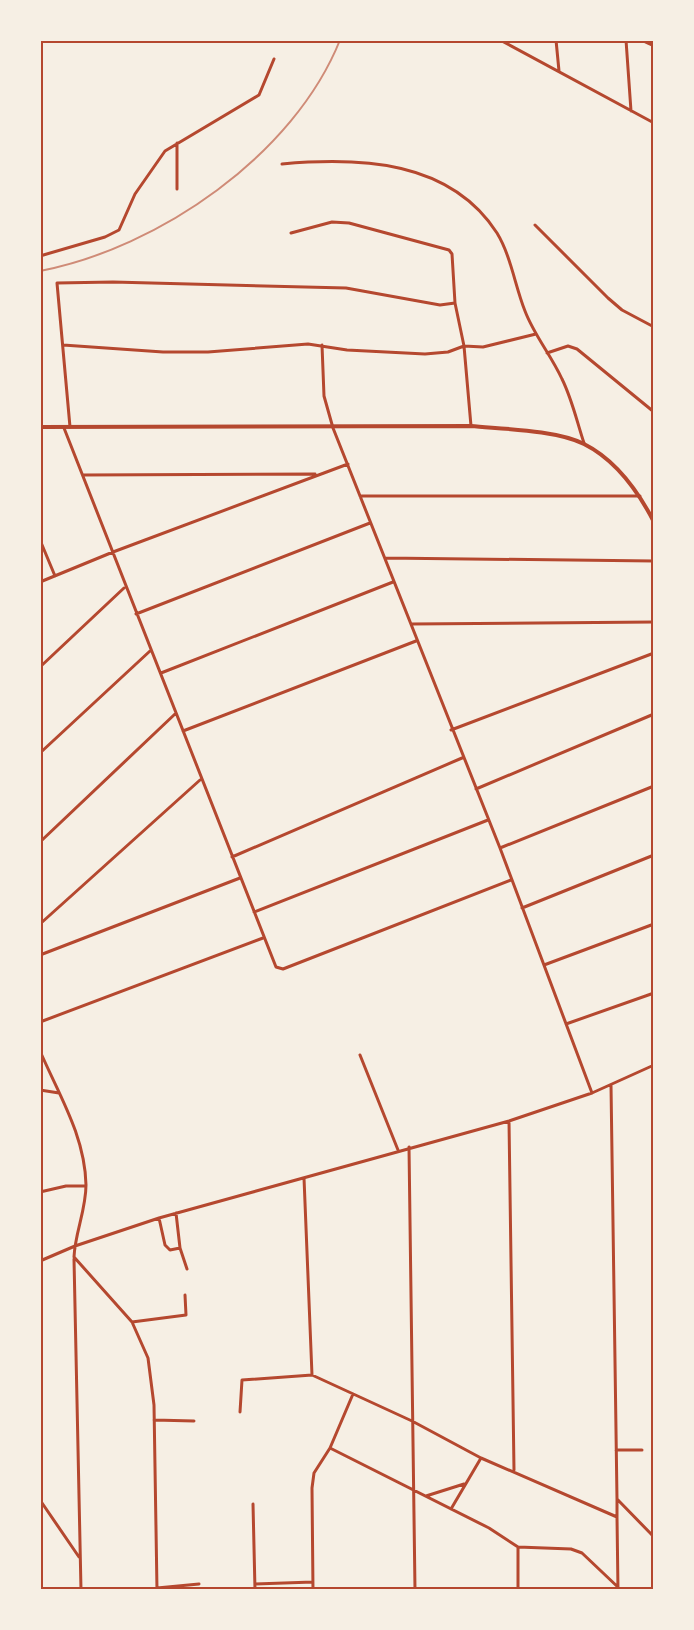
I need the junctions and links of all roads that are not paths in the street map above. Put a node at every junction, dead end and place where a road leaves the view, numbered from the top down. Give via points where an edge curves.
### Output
1 (500, 40) edge
2 (556, 40) edge
3 (626, 40) edge
4 (641, 40) edge
5 (654, 46) edge
6 (274, 59) dead end
7 (558, 71) junction
8 (631, 111) junction
9 (654, 123) edge
10 (177, 143) junction
11 (282, 164) dead end
12 (177, 189) dead end
13 (535, 225) dead end
14 (291, 233) dead end
15 (40, 256) edge
16 (455, 303) junction
17 (654, 327) edge
18 (536, 334) junction
19 (63, 345) junction
20 (322, 345) junction
21 (464, 346) junction
22 (547, 353) junction
23 (654, 412) edge
24 (40, 426) edge
25 (63, 426) junction
26 (471, 426) junction
27 (70, 427) junction
28 (333, 428) junction
29 (584, 444) junction
30 (348, 464) junction
31 (318, 474) junction
32 (83, 475) junction
33 (360, 496) junction
34 (640, 496) junction
35 (370, 522) junction
36 (654, 522) edge
37 (40, 540) edge
38 (113, 552) junction
39 (384, 558) junction
40 (654, 561) edge
41 (55, 576) junction
42 (40, 582) edge
43 (393, 582) junction
44 (125, 587) junction
45 (136, 614) junction
46 (654, 622) edge
47 (411, 624) junction
48 (417, 641) junction
49 (150, 651) junction
50 (654, 652) edge
51 (40, 667) edge
52 (161, 674) junction
53 (175, 714) junction
54 (654, 714) edge
55 (452, 730) junction
56 (183, 731) junction
57 (40, 753) edge
58 (463, 758) junction
59 (200, 780) junction
60 (654, 786) edge
61 (476, 789) junction
62 (488, 820) junction
63 (40, 842) edge
64 (500, 848) junction
65 (654, 855) edge
66 (232, 857) junction
67 (240, 878) junction
68 (511, 880) junction
69 (522, 908) junction
70 (254, 912) junction
71 (40, 924) edge
72 (654, 924) edge
73 (264, 938) junction
74 (40, 955) edge
75 (544, 966) junction
76 (654, 993) edge
77 (40, 1022) edge
78 (566, 1024) junction
79 (40, 1051) edge
80 (360, 1055) dead end
81 (654, 1065) edge
82 (610, 1085) junction
83 (40, 1090) edge
84 (59, 1093) junction
85 (592, 1093) junction
86 (509, 1121) junction
87 (409, 1147) junction
88 (398, 1150) junction
89 (304, 1178) junction
90 (86, 1186) junction
91 (40, 1192) edge
92 (176, 1213) junction
93 (159, 1218) junction
94 (75, 1246) junction
95 (180, 1248) junction
96 (74, 1257) junction
97 (40, 1261) edge
98 (187, 1269) dead end
99 (184, 1295) dead end
100 (132, 1322) junction
101 (312, 1375) junction
102 (353, 1393) junction
103 (240, 1412) dead end
104 (154, 1420) junction
105 (194, 1421) dead end
106 (412, 1421) junction
107 (330, 1448) junction
108 (616, 1450) junction
109 (642, 1450) dead end
110 (481, 1458) junction
111 (514, 1470) junction
112 (465, 1484) junction
113 (414, 1489) junction
114 (426, 1496) junction
115 (617, 1499) junction
116 (40, 1500) edge
117 (253, 1504) dead end
118 (451, 1509) junction
119 (617, 1517) junction
120 (654, 1537) edge
121 (518, 1547) junction
122 (80, 1558) junction
123 (313, 1582) junction
124 (199, 1584) dead end
125 (255, 1584) junction
126 (619, 1588) edge
127 (157, 1589) edge
128 (81, 1590) edge
129 (255, 1590) edge
130 (313, 1590) edge
131 (416, 1590) edge
132 (518, 1590) edge

1 - 7 street
2 - 7 street
3 - 8 street
4 - 5 street
6 - 10 street via 259,95
7 - 8 street
8 - 9 street
10 - 12 street
10 - 15 street via 154,164 118,230
11 - 18 street via 375,163 417,172 458,194 496,233
13 - 17 street via 608,298
14 - 16 street via 332,222 349,223 444,246 452,254
16 - 19 street via 440,305 346,288 57,283
16 - 21 street
18 - 21 street via 483,347
18 - 22 street
19 - 20 street via 208,352
19 - 27 street
20 - 21 street via 425,354
20 - 28 street via 324,396
21 - 26 street
22 - 23 street via 568,346 577,349
22 - 29 street via 563,380
24 - 25 street
25 - 27 street
25 - 32 street
26 - 28 street
26 - 29 street via 533,431
27 - 28 street
28 - 30 street
29 - 34 street via 622,473
30 - 31 street
30 - 33 street
31 - 32 street
31 - 38 street
32 - 38 street
33 - 34 street
33 - 35 street
34 - 36 street
35 - 39 street
35 - 45 street
37 - 41 street
38 - 41 street
38 - 44 street
39 - 40 street
39 - 43 street
41 - 42 street
43 - 47 street
43 - 52 street
44 - 45 street
44 - 51 street
45 - 49 street
46 - 47 street
47 - 48 street
48 - 55 street
48 - 56 street
49 - 52 street
49 - 57 street
50 - 55 street
52 - 53 street
53 - 56 street
53 - 63 street
54 - 61 street
55 - 58 street
56 - 59 street
58 - 61 street
58 - 66 street
59 - 66 street
59 - 71 street
60 - 64 street
61 - 62 street
62 - 64 street
62 - 70 street
64 - 68 street
65 - 69 street
66 - 67 street
67 - 70 street
67 - 74 street
68 - 69 street
68 - 73 street via 283,969 276,967
69 - 75 street
70 - 73 street
72 - 75 street
73 - 77 street
75 - 78 street
76 - 78 street
78 - 85 street
79 - 84 street
80 - 88 street
81 - 82 street
82 - 85 street
82 - 108 street
83 - 84 street
84 - 90 street via 78,1139
85 - 86 street
86 - 87 street
86 - 111 street
87 - 88 street
87 - 106 street
88 - 89 street
89 - 92 street
89 - 101 street
90 - 91 street
90 - 94 street
92 - 93 street
92 - 95 street
93 - 94 street
93 - 95 street via 165,1245 170,1250
94 - 96 street
94 - 97 street
95 - 98 street
96 - 100 street
96 - 122 street
99 - 100 street via 186,1315
100 - 104 street via 148,1358
101 - 102 street
101 - 103 street via 242,1380
102 - 106 street
102 - 107 street
104 - 105 street
104 - 127 street
106 - 110 street
106 - 113 street
107 - 113 street
107 - 123 street via 314,1473 312,1488
108 - 109 street
108 - 115 street
110 - 111 street
110 - 112 street
111 - 119 street
112 - 114 street
112 - 118 street
113 - 114 street
113 - 131 street
114 - 118 street
115 - 119 street
115 - 120 street
116 - 122 street
117 - 125 street
118 - 121 street
119 - 126 street
121 - 126 street via 582,1553
121 - 132 street
122 - 128 street
123 - 125 street
123 - 130 street
124 - 127 street
125 - 129 street

